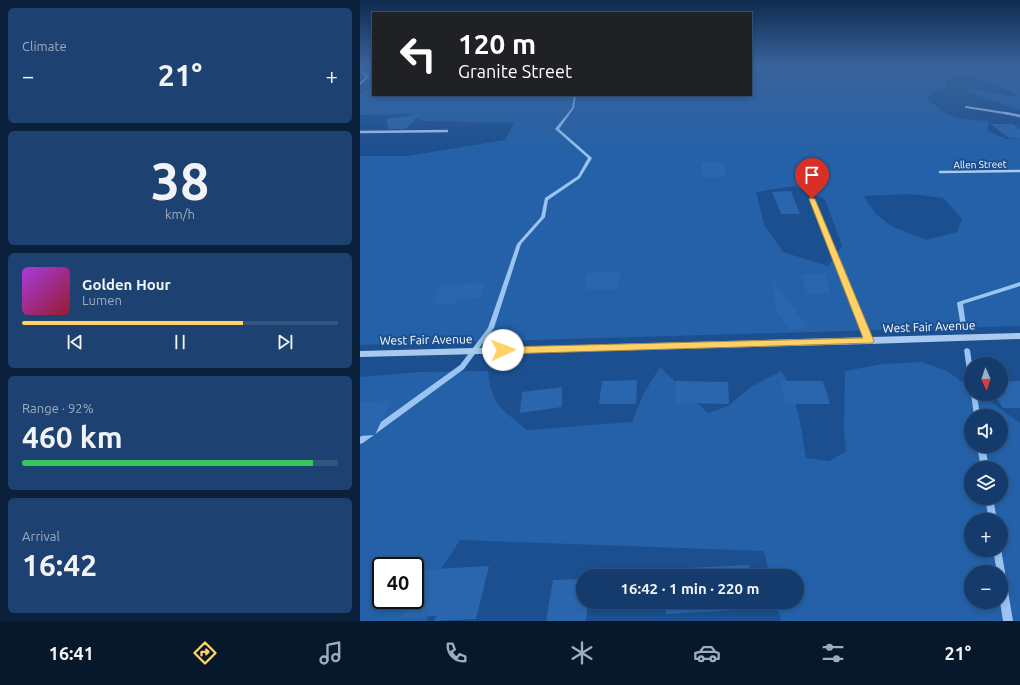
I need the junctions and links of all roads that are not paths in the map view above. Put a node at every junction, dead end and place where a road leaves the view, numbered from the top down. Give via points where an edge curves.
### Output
1 (966, 107) dead end
2 (1020, 116) edge
3 (447, 131) dead end
4 (360, 132) edge
5 (1020, 171) edge
6 (940, 172) dead end
7 (812, 199) dead end
8 (1020, 336) edge
9 (869, 341) junction
10 (360, 354) edge

1 - 2 street
3 - 4 street
5 - 6 street, Allen Street
7 - 9 street
8 - 9 street, West Fair Avenue
9 - 10 street, West Fair Avenue

